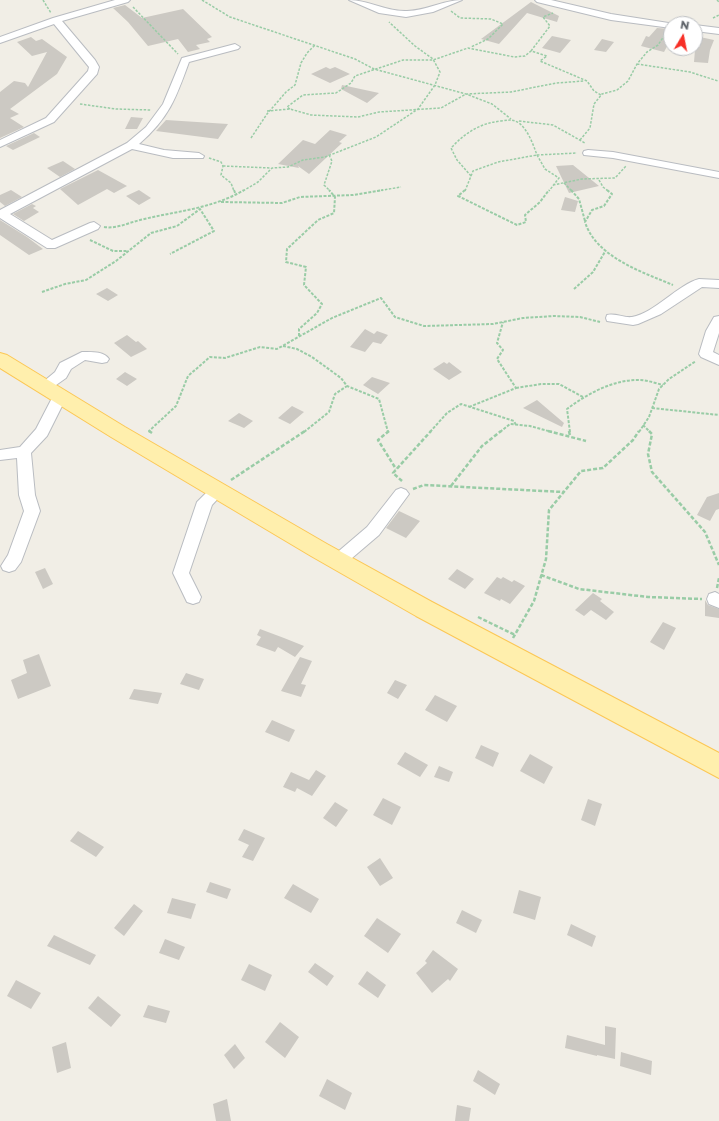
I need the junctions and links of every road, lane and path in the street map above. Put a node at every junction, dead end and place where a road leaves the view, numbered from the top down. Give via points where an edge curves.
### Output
1 (43, 0) edge
2 (202, 0) edge
3 (354, 0) edge
4 (457, 0) edge
5 (540, 0) edge
6 (717, 0) edge
7 (719, 2) edge
8 (128, 3) edge
9 (444, 6) junction
10 (375, 10) junction
11 (556, 12) dead end
12 (719, 15) edge
13 (713, 18) dead end
14 (56, 20) junction
15 (663, 24) edge
16 (703, 29) edge
17 (719, 32) edge
18 (663, 38) edge
19 (0, 40) edge
20 (315, 45) junction
21 (235, 47) dead end
22 (468, 48) junction
23 (531, 51) junction
24 (185, 60) junction
25 (434, 60) junction
26 (637, 64) junction
27 (374, 69) junction
28 (587, 81) junction
29 (718, 81) edge
30 (435, 85) junction
31 (466, 94) junction
32 (601, 95) junction
33 (68, 102) junction
34 (290, 109) junction
35 (418, 109) junction
36 (163, 111) junction
37 (267, 111) junction
38 (512, 120) junction
39 (251, 138) dead end
40 (580, 140) junction
41 (0, 144) edge
42 (130, 145) junction
43 (588, 154) joint
44 (329, 155) junction
45 (536, 155) junction
46 (613, 155) junction
47 (199, 156) joint
48 (642, 160) junction
49 (223, 166) junction
50 (272, 168) junction
51 (719, 175) edge
52 (471, 176) junction
53 (600, 180) junction
54 (564, 183) junction
55 (553, 185) junction
56 (401, 187) dead end
57 (236, 195) junction
58 (334, 197) junction
59 (219, 202) junction
60 (200, 210) junction
61 (1, 213) edge
62 (585, 222) junction
63 (94, 226) joint
64 (77, 233) junction
65 (606, 250) junction
66 (128, 251) junction
67 (170, 254) dead end
68 (719, 284) edge
69 (574, 289) dead end
70 (42, 292) dead end
71 (684, 294) junction
72 (612, 318) joint
73 (719, 320) edge
74 (503, 322) junction
75 (299, 336) junction
76 (283, 346) junction
77 (706, 354) junction
78 (0, 359) edge
79 (102, 359) dead end
80 (719, 361) edge
81 (663, 385) junction
82 (347, 386) junction
83 (44, 387) junction
84 (516, 388) junction
85 (64, 398) junction
86 (583, 398) junction
87 (468, 407) junction
88 (652, 408) junction
89 (719, 415) edge
90 (516, 425) junction
91 (643, 426) junction
92 (570, 436) junction
93 (586, 441) dead end
94 (144, 447) junction
95 (24, 452) junction
96 (0, 455) edge
97 (396, 469) junction
98 (451, 487) junction
99 (218, 490) junction
100 (564, 492) junction
101 (401, 494) dead end
102 (339, 560) junction
103 (719, 565) edge
104 (9, 566) dead end
105 (542, 575) junction
106 (193, 597) dead end
107 (718, 600) edge
108 (506, 652) junction
109 (719, 766) edge

1 - 14 path
2 - 20 path via 230,17
3 - 10 street
4 - 9 street
5 - 15 street via 611,17
6 - 7 path
8 - 14 street
8 - 24 path via 136,8
9 - 10 street via 430,12 414,14
9 - 22 path via 460,18 491,19 503,24 488,39
10 - 25 path
11 - 23 path via 543,17 550,26
12 - 13 path
14 - 19 street
14 - 33 street via 94,67 93,72
16 - 17 street
18 - 26 path
20 - 27 path via 355,59
20 - 37 path via 297,71 295,85
21 - 24 street
22 - 23 path via 514,57 525,56
22 - 25 path
23 - 28 path via 547,56 540,61
24 - 36 street
25 - 27 path via 403,60
25 - 30 path via 440,72
26 - 29 path via 690,72
26 - 32 path via 628,81 617,90
27 - 30 path
27 - 34 path via 355,76 351,83 336,93 303,95 287,107
28 - 31 path via 556,83 511,92
28 - 32 path via 594,91
30 - 31 path
30 - 35 path
31 - 35 path via 442,108
31 - 38 path via 492,104
32 - 40 path via 594,104 590,128
33 - 36 path via 116,109
33 - 41 street via 50,120
34 - 35 path via 311,114 358,117 379,112
34 - 37 path
35 - 44 path via 376,137
36 - 42 street via 150,129
37 - 39 path
38 - 40 path via 553,125
38 - 45 path via 520,123 528,134
38 - 52 path via 487,122 462,136 451,148 457,160
40 - 46 path
42 - 47 street via 175,156
42 - 61 street
43 - 45 path
43 - 46 street
44 - 50 path via 304,160 288,168
44 - 58 path via 332,161 324,185
45 - 52 path via 488,164 473,171
45 - 55 path via 545,169 559,178
46 - 48 street
47 - 49 path via 215,159
48 - 51 street
48 - 53 path via 626,166 615,178
49 - 50 path
49 - 57 path via 221,175 231,183
50 - 57 path via 258,182
52 - 55 path via 465,191 458,196 517,225 526,222 525,215 540,202
53 - 54 path via 582,179
53 - 62 path via 603,187 612,194 604,206 592,210
54 - 55 path
54 - 62 path via 579,199
56 - 58 path
57 - 59 path
58 - 59 path via 300,197 282,203
58 - 75 path via 334,213 318,220 287,249 286,262 306,268 304,285 322,304 317,313 299,329
59 - 60 path
60 - 63 path via 178,212 111,228
60 - 66 path via 177,226 150,233
60 - 67 path via 214,231
61 - 64 street via 51,245
62 - 65 path via 591,237
63 - 64 street
64 - 66 path via 113,251
65 - 69 path via 587,282
65 - 71 path via 646,274 681,289
66 - 70 path via 86,280
68 - 71 street via 699,283
71 - 72 street via 633,321
72 - 74 path via 602,322 580,317 554,316
73 - 77 street
74 - 75 path via 424,326 395,318 380,298 332,318
74 - 84 path via 497,343 503,350 497,359
75 - 76 path
76 - 82 path via 297,349 312,357 341,378
76 - 94 path via 277,349 260,348 225,358 210,357 188,376 176,406 149,430 156,436
77 - 80 street
77 - 81 path
78 - 83 main road
79 - 83 street via 82,356 65,366 61,375
81 - 86 path via 636,380 603,387
81 - 88 path
82 - 97 path via 379,399 389,431 378,440
82 - 99 path via 335,394 329,412
83 - 85 main road
84 - 86 path via 559,384
84 - 87 path
85 - 94 main road
85 - 95 street via 56,403 42,432
86 - 92 path via 567,409
87 - 90 path via 514,422
87 - 97 path via 457,405 447,413
88 - 89 path
88 - 91 path
90 - 92 path
90 - 98 path via 510,424 482,446
91 - 100 path via 633,440 602,468 581,471
91 - 103 path via 652,434 648,454 652,472 705,532
92 - 93 path
94 - 99 main road
95 - 96 street
95 - 104 street via 27,495 32,511 15,558
97 - 98 path via 393,473 412,490 424,485
98 - 100 path
99 - 102 main road
99 - 106 street via 205,502 181,573
100 - 105 path via 549,510 546,559
101 - 102 street via 372,531
102 - 108 main road
105 - 107 path via 580,589 648,597
105 - 108 path via 534,601
108 - 109 main road

